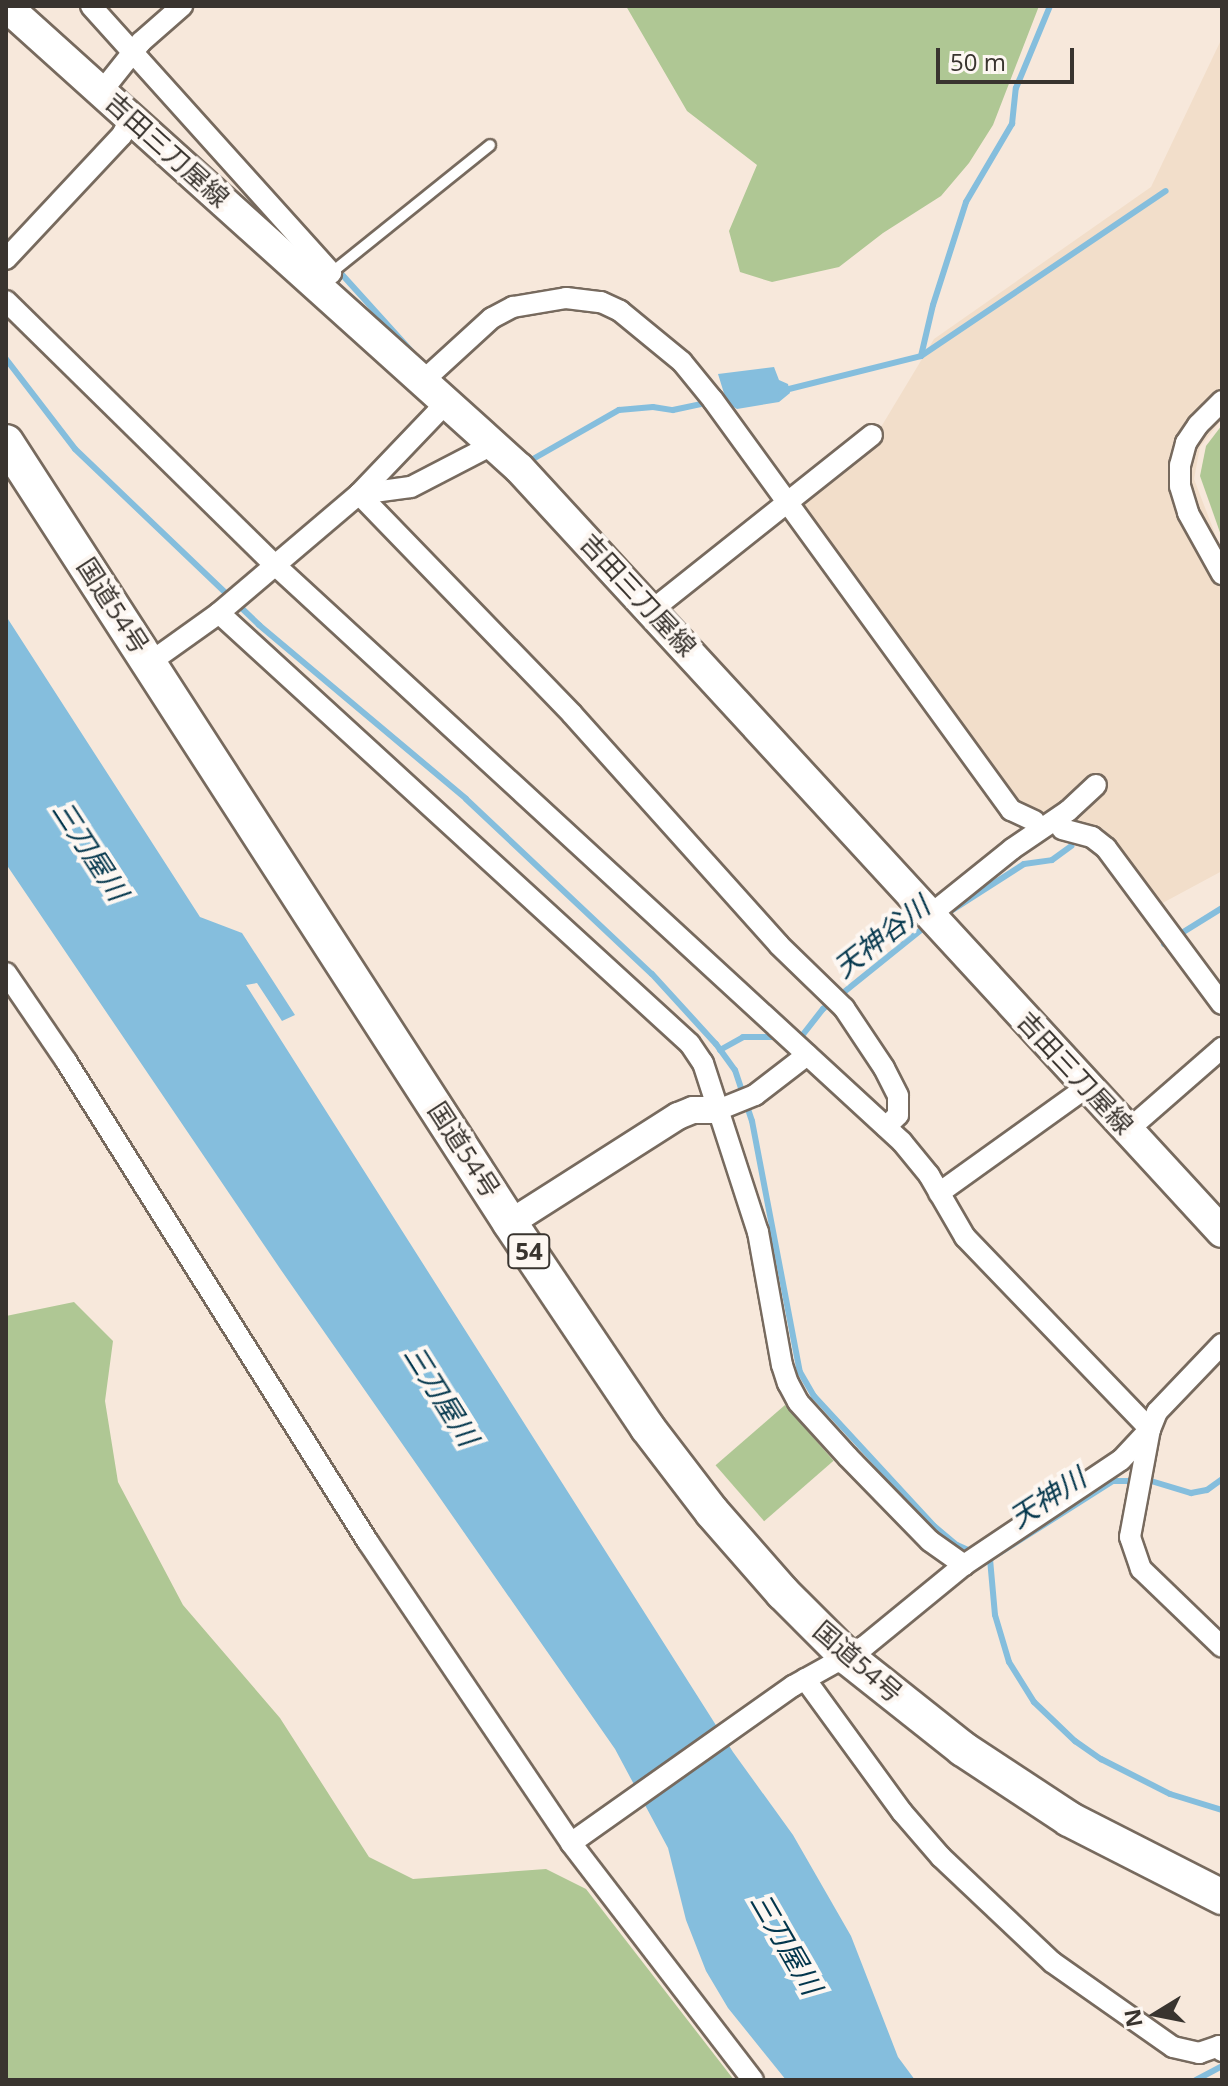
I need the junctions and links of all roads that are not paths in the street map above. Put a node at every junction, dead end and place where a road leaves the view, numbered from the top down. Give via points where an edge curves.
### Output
1 (6, 6) edge
2 (91, 6) edge
3 (182, 6) edge
4 (134, 54) junction
5 (102, 91) junction
6 (131, 117) junction
7 (490, 145) dead end
8 (6, 259) edge
9 (324, 279) junction
10 (6, 301) edge
11 (424, 380) junction
12 (448, 401) junction
13 (1222, 401) edge
14 (872, 435) dead end
15 (6, 442) edge
16 (494, 444) junction
17 (359, 494) junction
18 (786, 502) junction
19 (275, 565) junction
20 (1222, 574) edge
21 (652, 610) junction
22 (222, 611) junction
23 (149, 663) junction
24 (1096, 785) dead end
25 (1035, 821) dead end
26 (1062, 829) dead end
27 (930, 915) junction
28 (6, 973) edge
29 (1222, 1004) edge
30 (1222, 1048) edge
31 (807, 1055) junction
32 (1087, 1087) junction
33 (718, 1110) junction
34 (886, 1127) junction
35 (1128, 1130) junction
36 (939, 1193) junction
37 (510, 1223) junction
38 (1222, 1232) edge
39 (1222, 1344) edge
40 (1150, 1429) junction
41 (964, 1565) junction
42 (1222, 1647) edge
43 (847, 1657) junction
44 (799, 1682) junction
45 (575, 1840) junction
46 (1222, 1897) edge
47 (1221, 2047) edge
48 (753, 2080) edge

1 - 5 main road, 吉田三刀屋線
2 - 4 street
3 - 4 street
4 - 5 street
4 - 9 street
5 - 6 main road, 吉田三刀屋線
6 - 8 street via 122,135
6 - 9 main road, 吉田三刀屋線
7 - 9 lane
9 - 11 main road, 吉田三刀屋線
10 - 19 street
11 - 12 main road, 吉田三刀屋線
11 - 18 street via 492,318 513,307 566,298 601,302 620,311 682,362
12 - 16 main road, 吉田三刀屋線
12 - 17 street
13 - 20 street via 1186,443 1180,476 1188,513
14 - 18 street
15 - 23 highway, 国道54号 / 54
16 - 17 street via 411,487
16 - 21 main road, 吉田三刀屋線
17 - 19 street
17 - 34 street via 572,714 779,945 844,1008 898,1096 898,1115
18 - 21 street
18 - 25 street via 1011,810
19 - 22 street
19 - 31 street
21 - 27 main road, 吉田三刀屋線
22 - 23 street
22 - 33 street via 690,1044 703,1063
23 - 37 highway, 国道54号 / 54
24 - 27 street
26 - 29 street via 1092,837 1106,848
27 - 32 main road, 吉田三刀屋線
28 - 45 street via 368,1542
30 - 35 street
31 - 33 street via 755,1095
31 - 34 street
32 - 35 main road, 吉田三刀屋線
32 - 36 street
33 - 37 street via 678,1116
33 - 41 street via 758,1232 788,1383 858,1468 930,1541
34 - 36 street via 918,1160
35 - 38 main road, 吉田三刀屋線
36 - 40 street via 965,1237
37 - 43 highway, 国道54号 / 54 via 647,1427 712,1512
39 - 40 street via 1157,1412
40 - 41 street via 1121,1460
40 - 42 street via 1131,1523 1136,1560
41 - 43 street
43 - 44 street
43 - 46 highway, 国道54号 / 54 via 1021,1789 1127,1851
44 - 45 street
44 - 47 street via 941,1857 1052,1962 1173,2047 1199,2053
45 - 48 street

